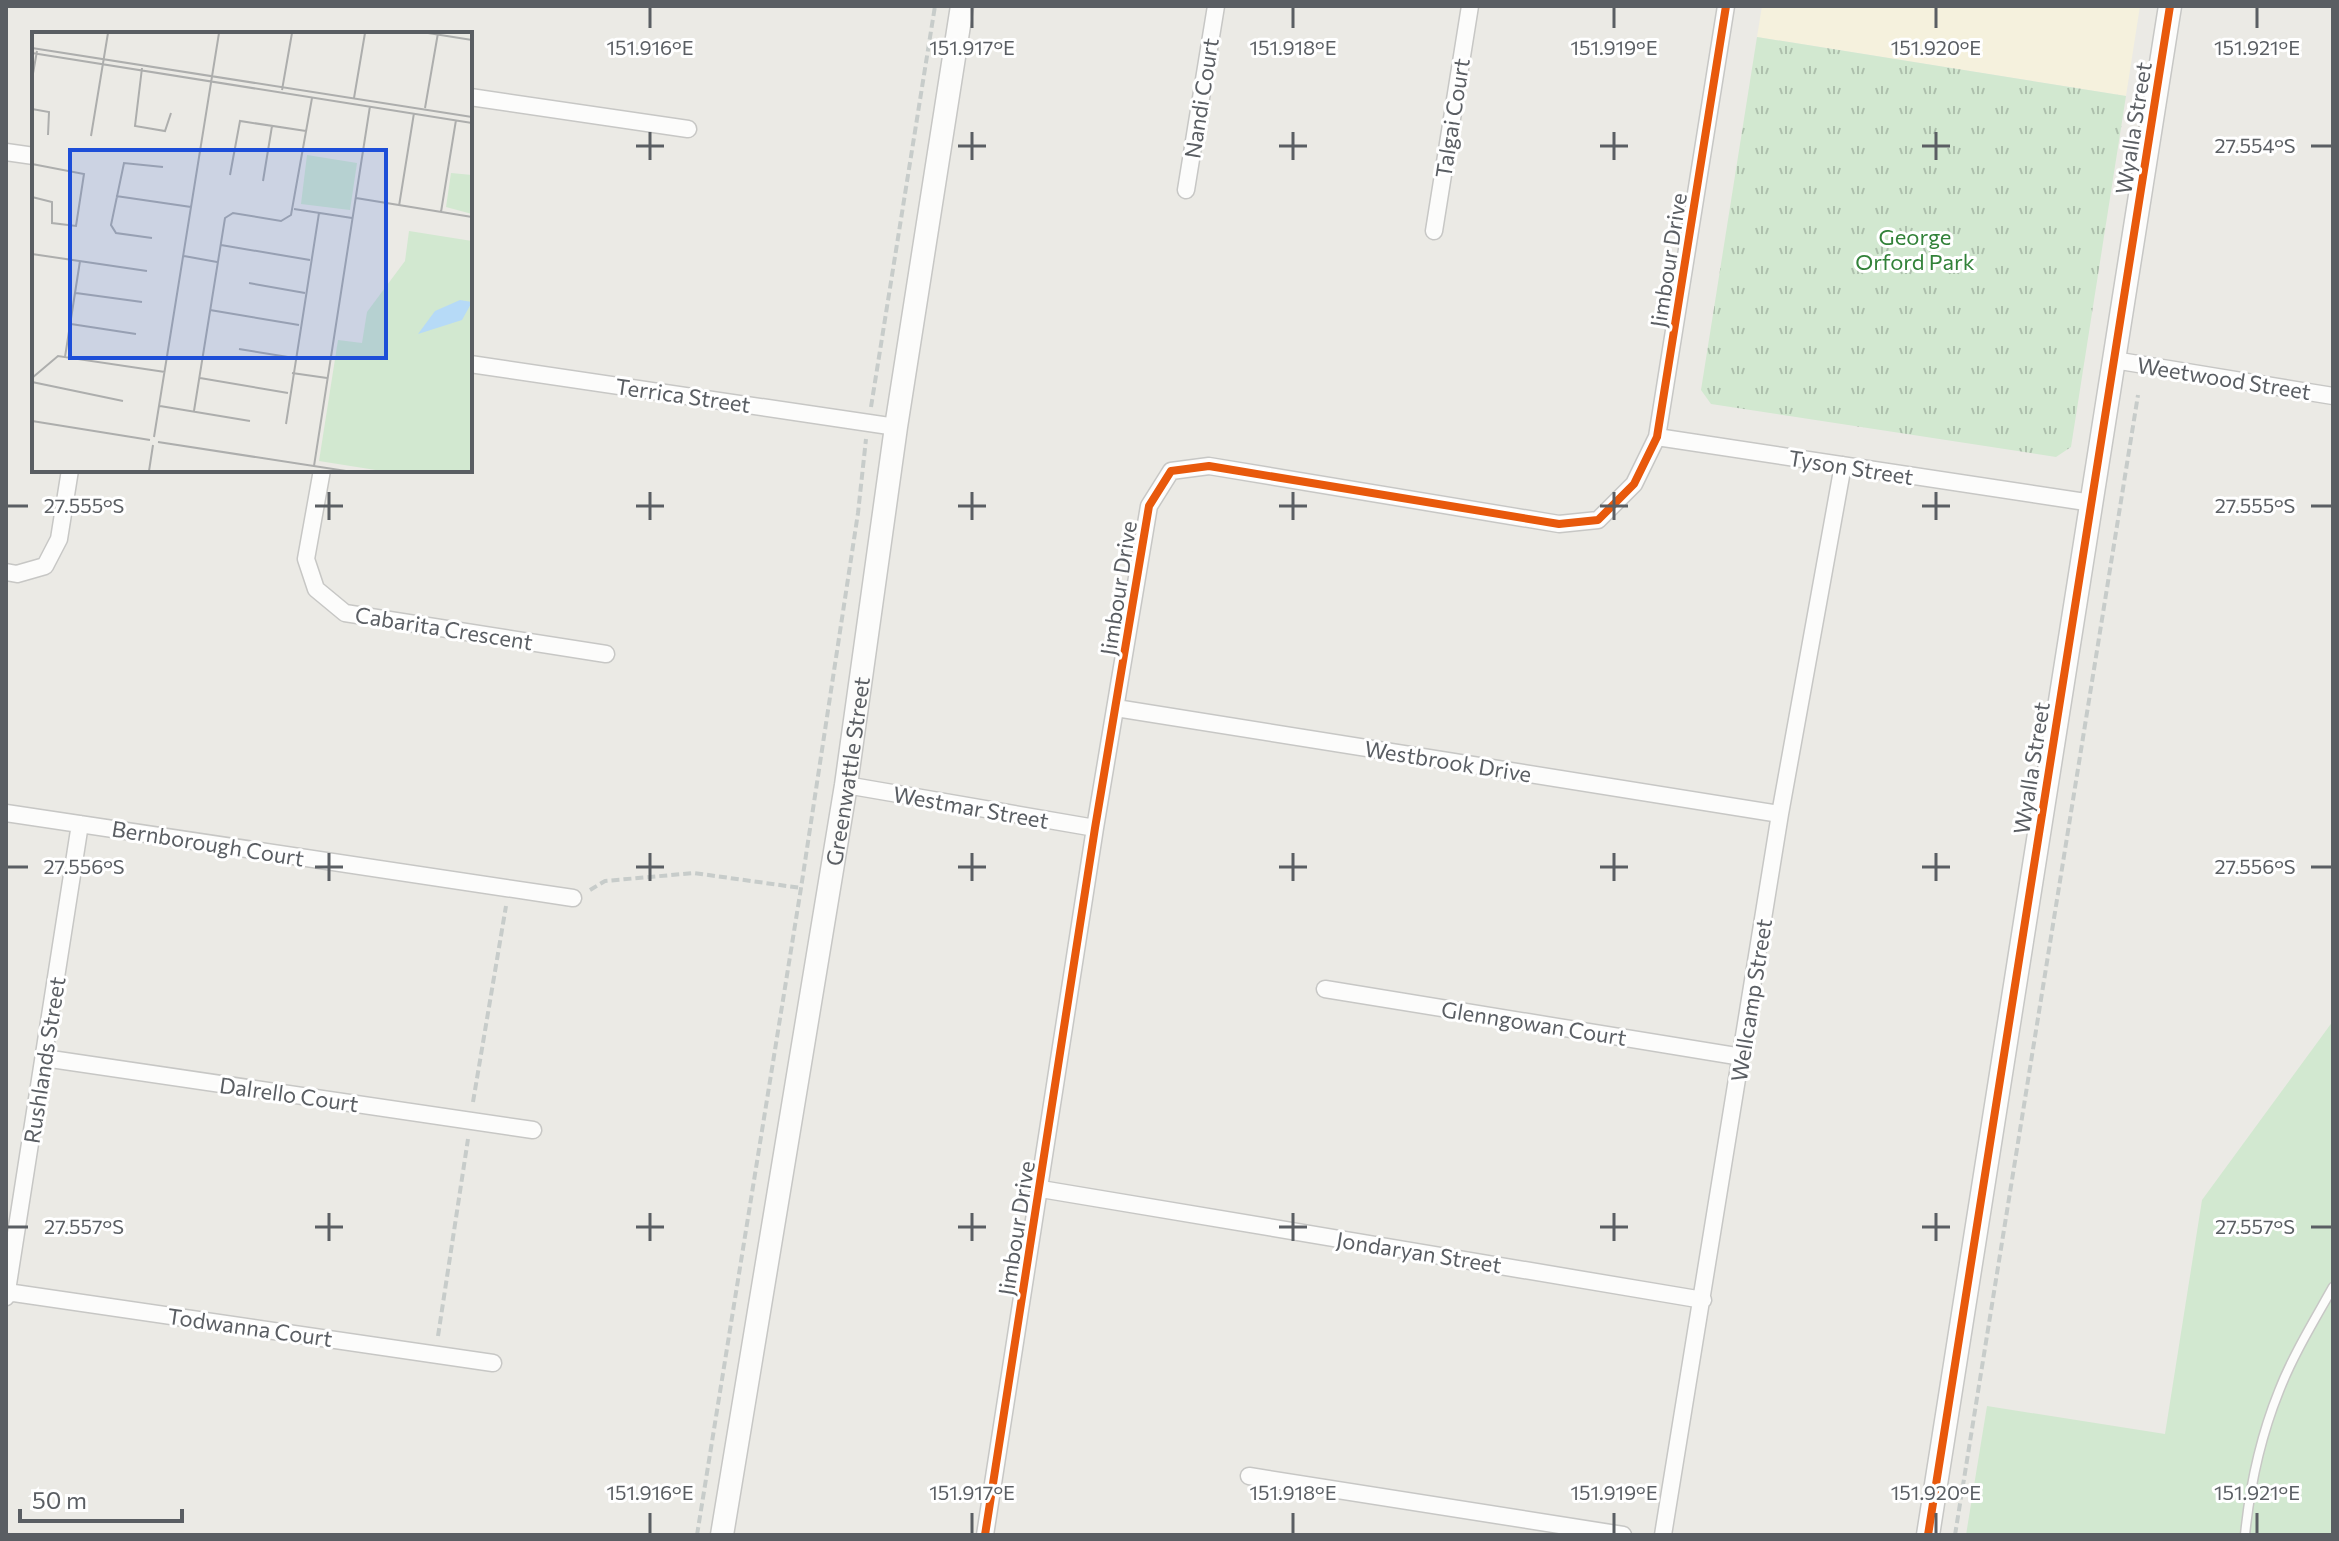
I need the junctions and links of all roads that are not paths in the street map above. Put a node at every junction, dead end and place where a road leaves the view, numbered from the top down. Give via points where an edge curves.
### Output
1 (962, 6) edge
2 (1216, 6) edge
3 (1470, 6) edge
4 (1726, 6) edge
5 (2170, 6) edge
6 (472, 97) edge
7 (688, 129) dead end
8 (6, 152) edge
9 (32, 156) edge
10 (1186, 190) dead end
11 (1434, 231) dead end
12 (2114, 360) junction
13 (472, 364) edge
14 (2333, 396) edge
15 (896, 427) junction
16 (1657, 437) junction
17 (1843, 465) junction
18 (70, 472) edge
19 (322, 472) edge
20 (2092, 503) junction
21 (6, 572) edge
22 (606, 654) dead end
23 (1116, 708) junction
24 (846, 785) junction
25 (6, 813) edge
26 (1780, 814) junction
27 (80, 824) junction
28 (1095, 828) junction
29 (573, 898) road end
30 (1325, 989) dead end
31 (1742, 1057) junction
32 (44, 1058) junction
33 (533, 1130) dead end
34 (1041, 1189) junction
35 (2333, 1287) edge
36 (6, 1294) edge
37 (1703, 1300) junction
38 (493, 1363) dead end
39 (1249, 1476) dead end
40 (722, 1535) edge
41 (985, 1535) edge
42 (1623, 1535) edge
43 (1663, 1535) edge
44 (1928, 1535) edge
45 (2245, 1535) edge

1 - 15 street, Greenwattle Street
2 - 10 street, Nandi Court
3 - 11 street, Talgai Court
4 - 16 street, Jimbour Drive
5 - 12 street, Wyalla Street
6 - 7 street
8 - 9 street
12 - 14 street, Weetwood Street
12 - 20 street, Wyalla Street
13 - 15 street, Terrica Street
15 - 24 street, Greenwattle Street
16 - 17 street, Tyson Street
16 - 23 street, Jimbour Drive via 1634,484 1598,520 1559,524 1209,466 1171,471 1149,506
17 - 20 street, Tyson Street
17 - 26 street, Wellcamp Street
18 - 21 street via 59,539 45,566
19 - 22 street, Cabarita Crescent via 306,559 316,589 345,613
20 - 44 street, Wyalla Street
23 - 26 street, Westbrook Drive
23 - 28 street, Jimbour Drive
24 - 28 street, Westmar Street
24 - 40 street, Greenwattle Street
25 - 27 street, Bernborough Court
26 - 31 street, Wellcamp Street
27 - 29 street, Bernborough Court
27 - 32 street, Rushlands Street
28 - 34 street, Jimbour Drive
30 - 31 street, Glenngowan Court
31 - 37 street, Wellcamp Street
32 - 33 street, Dalrello Court
32 - 36 street, Rushlands Street
34 - 37 street, Jondaryan Street
34 - 41 street, Jimbour Drive
35 - 45 lane via 2270,1415 2254,1471
36 - 38 street, Todwanna Court
37 - 43 street, Wellcamp Street
39 - 42 street

